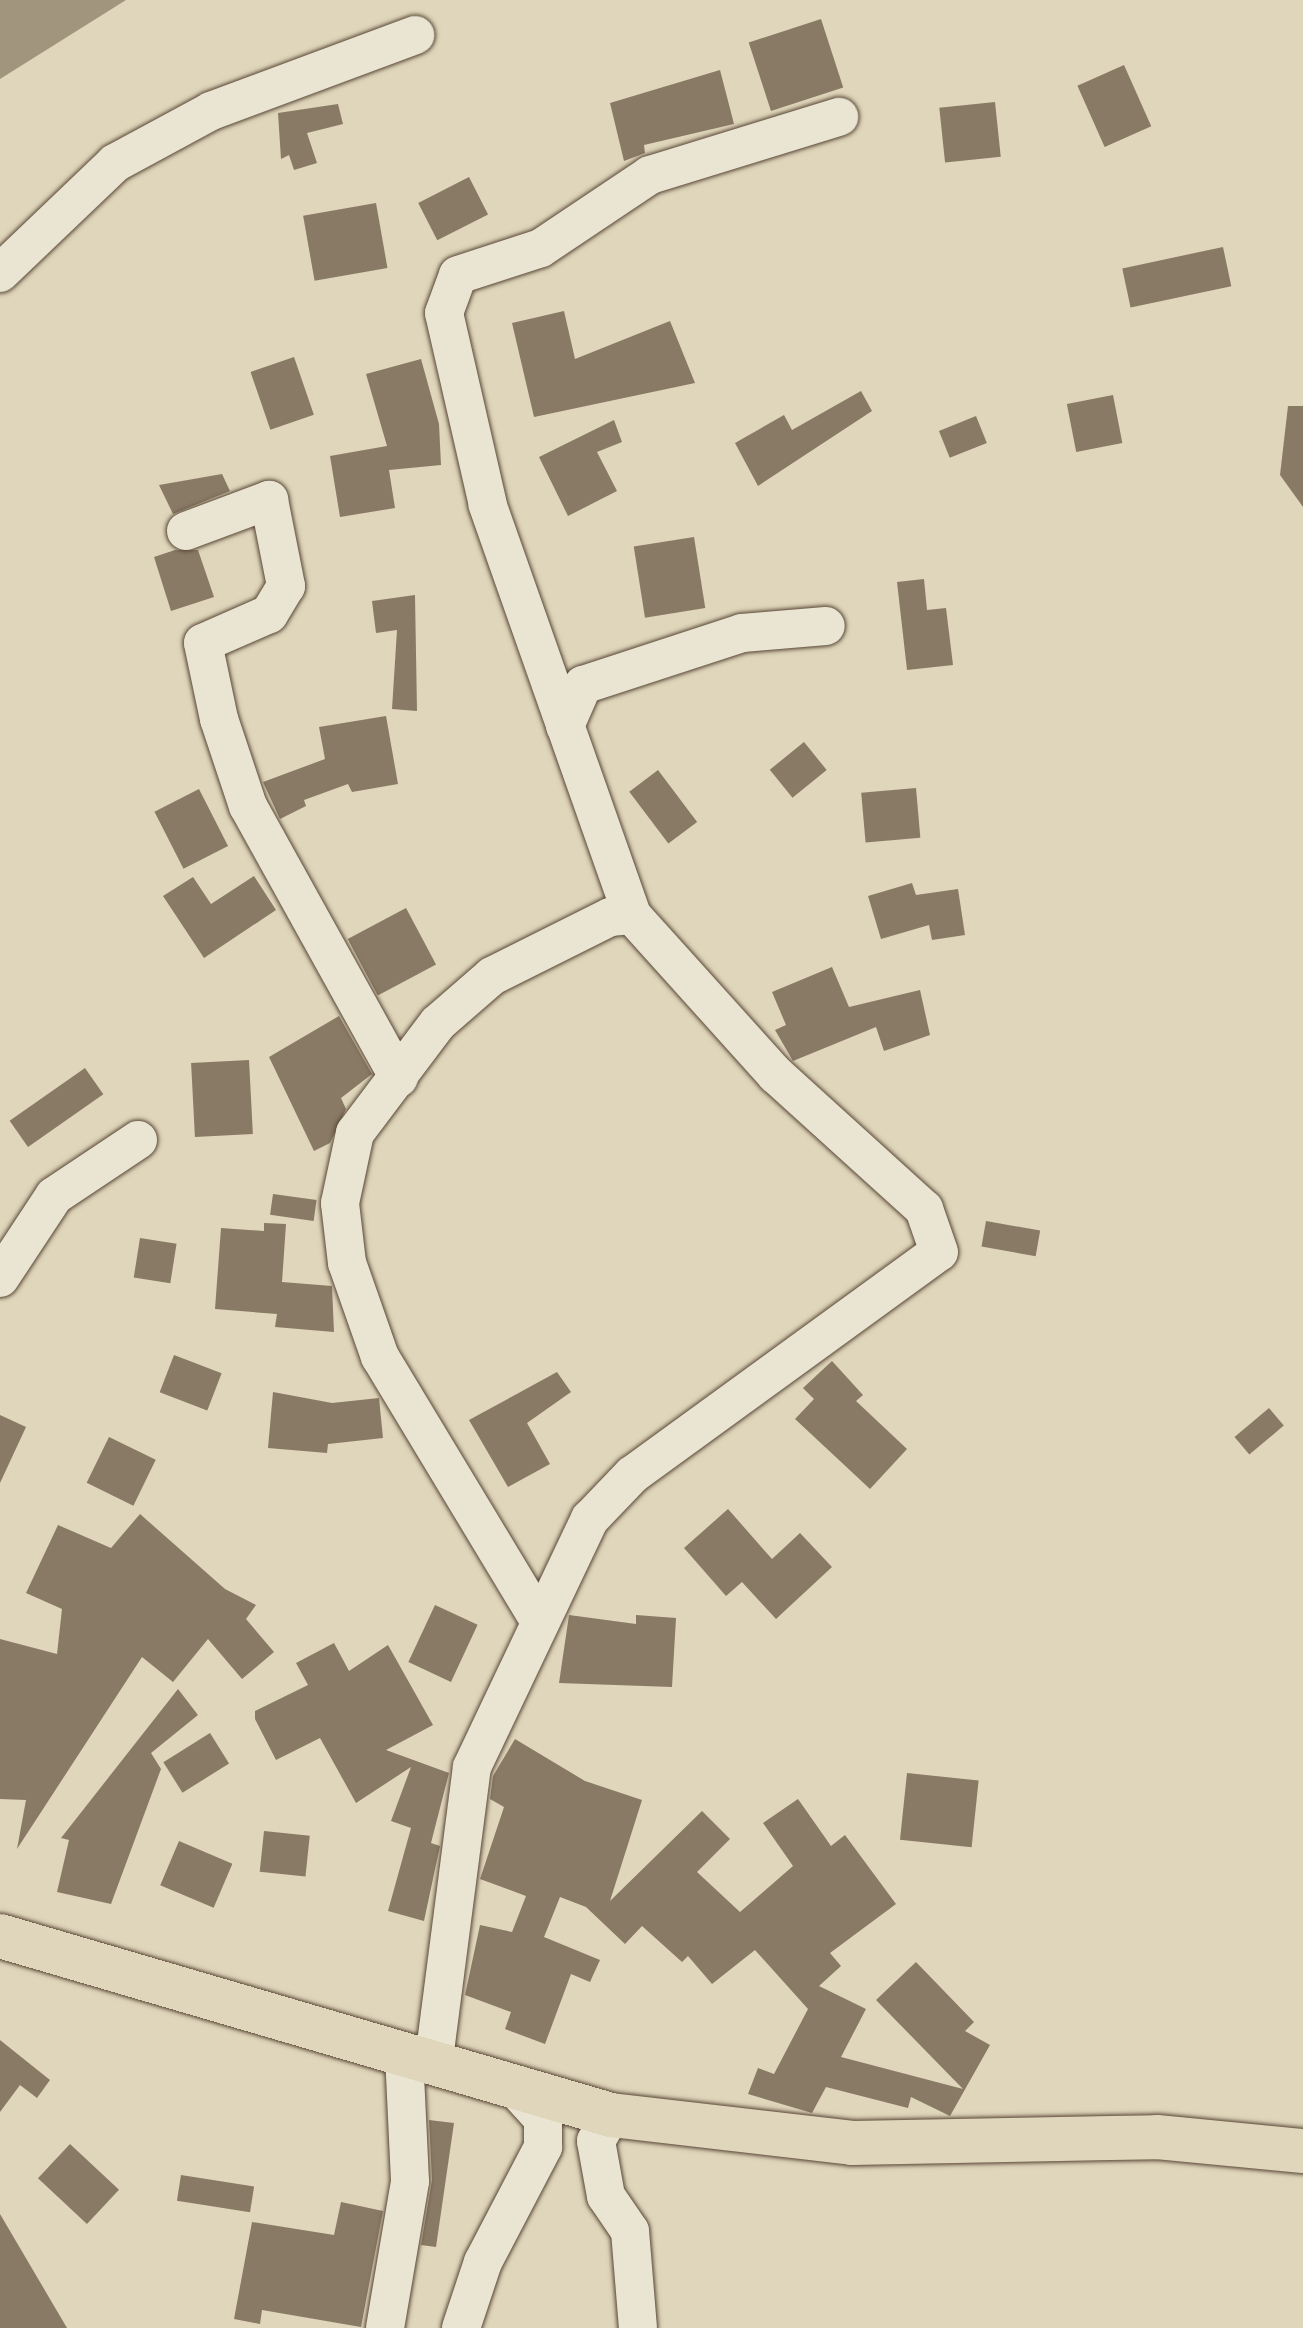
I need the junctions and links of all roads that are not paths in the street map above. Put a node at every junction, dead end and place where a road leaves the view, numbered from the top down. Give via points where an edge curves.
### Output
1 (415, 35) dead end
2 (839, 117) dead end
3 (0, 273) edge
4 (186, 531) dead end
5 (826, 626) dead end
6 (565, 726) junction
7 (632, 915) junction
8 (399, 1078) junction
9 (138, 1140) dead end
10 (0, 1278) edge
11 (540, 1622) junction
12 (0, 1936) edge
13 (419, 2056) junction
14 (514, 2087) junction
15 (611, 2115) junction
16 (1303, 2151) edge
17 (385, 2328) edge
18 (461, 2328) edge
19 (638, 2328) edge

1 - 3 street via 211,111 115,163
2 - 6 street via 650,175 541,248 458,275 448,294 444,313 488,505
4 - 8 street via 269,500 286,586 269,614 203,643 219,719 248,806
5 - 6 street via 742,633 583,685
6 - 7 street
7 - 8 street via 610,917 492,976 438,1023
7 - 11 street via 787,1086 924,1209 939,1252 624,1482 590,1519
8 - 11 street via 355,1133 340,1203 347,1263 380,1357
9 - 10 street via 54,1196
11 - 13 street via 472,1767
12 - 13 main road
13 - 14 main road
13 - 17 street via 410,2181
14 - 15 main road
14 - 18 street via 543,2119 543,2147 483,2262
15 - 16 main road via 867,2144 1157,2137
15 - 19 street via 596,2141 606,2196 630,2231

